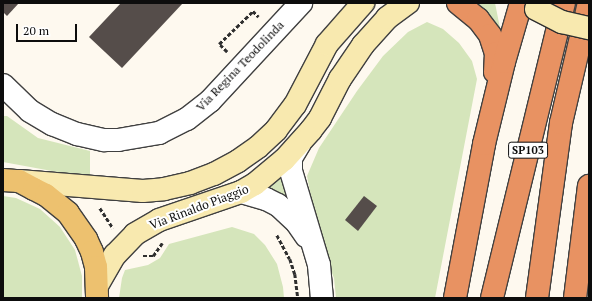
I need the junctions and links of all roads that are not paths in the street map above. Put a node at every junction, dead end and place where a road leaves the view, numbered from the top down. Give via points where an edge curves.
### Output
1 (301, 3) edge
2 (363, 3) edge
3 (408, 3) edge
4 (458, 3) edge
5 (564, 3) edge
6 (589, 3) edge
7 (529, 5) edge
8 (589, 28) edge
9 (3, 85) edge
10 (493, 105) junction
11 (300, 143) junction
12 (11, 181) edge
13 (589, 186) edge
14 (241, 192) junction
15 (312, 246) junction
16 (97, 291) edge
17 (322, 298) edge
18 (455, 298) edge
19 (492, 298) edge
20 (537, 298) edge
21 (575, 298) edge

1 - 9 street, Via Regina Teodolinda via 210,101 187,119 159,133 118,140 97,139 77,134 30,111
2 - 12 street via 327,44 295,105 276,130 258,147 214,174 184,184 143,191
3 - 11 street, Via Rinaldo Piaggio via 387,18 363,45 340,79 320,118
4 - 10 highway via 470,11 485,28 496,53
5 - 19 highway, SP103
6 - 20 highway, SP103 via 561,123
7 - 8 street, bridge via 562,22
7 - 10 highway
10 - 18 highway
11 - 14 street, Via Rinaldo Piaggio via 270,172
11 - 15 street via 291,158 291,171
12 - 16 main road via 46,195 68,213 92,252
13 - 21 highway
14 - 15 street via 278,205 297,223
14 - 16 street, Via Rinaldo Piaggio via 160,220 135,234 114,255
15 - 17 street via 318,265

